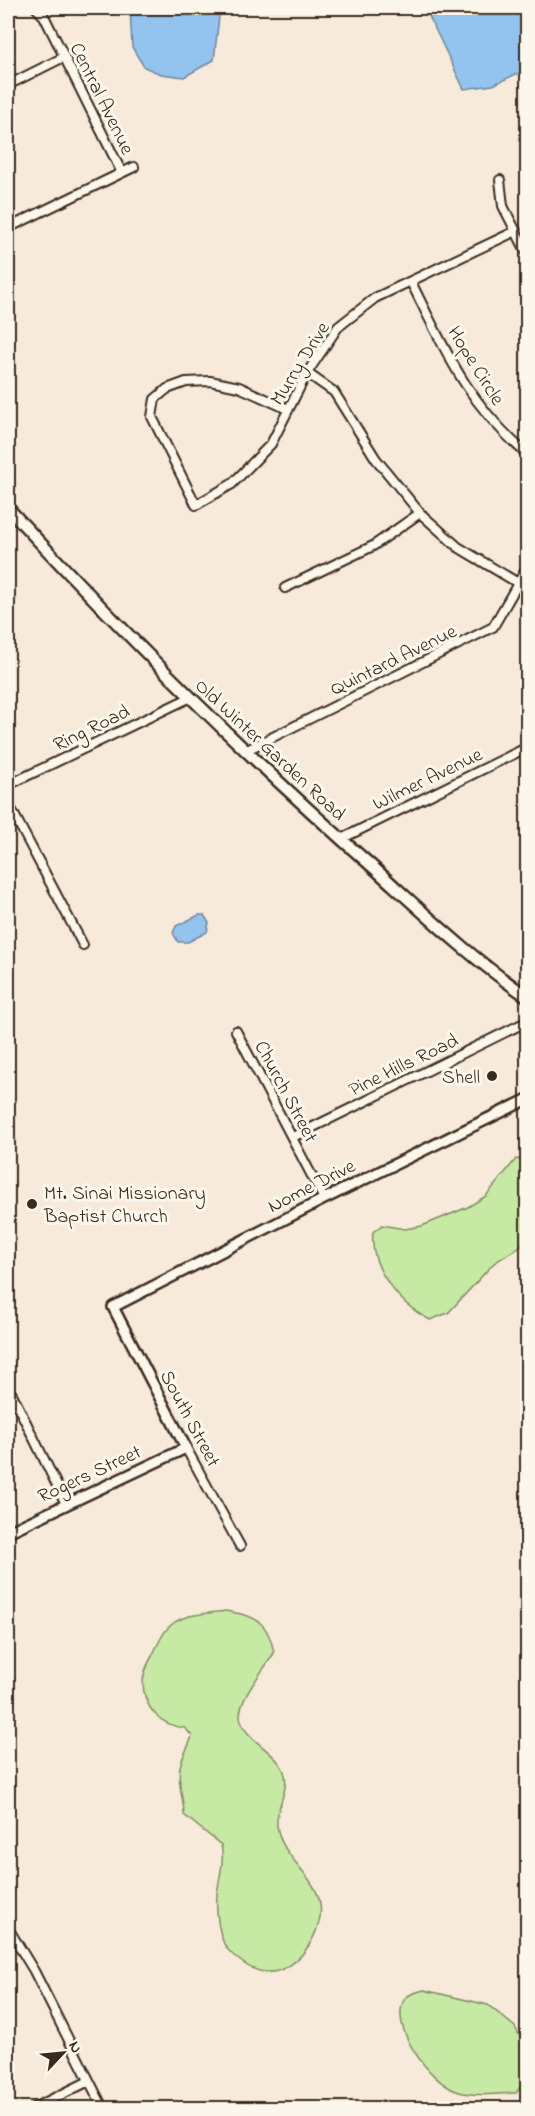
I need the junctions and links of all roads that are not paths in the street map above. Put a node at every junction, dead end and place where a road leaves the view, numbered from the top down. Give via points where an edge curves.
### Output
1 (36, 8) edge
2 (64, 57) junction
3 (8, 85) edge
4 (134, 167) dead end
5 (122, 173) junction
6 (500, 180) dead end
7 (8, 228) edge
8 (516, 231) junction
9 (528, 255) edge
10 (411, 282) junction
11 (307, 373) junction
12 (288, 409) junction
13 (528, 454) edge
14 (8, 508) edge
15 (420, 513) junction
16 (528, 566) edge
17 (518, 585) junction
18 (285, 588) dead end
19 (528, 589) edge
20 (189, 698) junction
21 (528, 747) edge
22 (245, 751) junction
23 (8, 785) edge
24 (8, 803) edge
25 (341, 839) junction
26 (83, 945) dead end
27 (528, 997) edge
28 (528, 1021) edge
29 (236, 1031) dead end
30 (528, 1099) edge
31 (293, 1137) junction
32 (324, 1199) junction
33 (113, 1307) joint
34 (12, 1394) dead end
35 (186, 1448) junction
36 (66, 1504) junction
37 (8, 1532) edge
38 (240, 1546) dead end
39 (8, 1928) edge
40 (88, 2081) junction
41 (34, 2109) edge
42 (103, 2109) edge

1 - 2 street, Central Avenue
2 - 3 street
2 - 5 street, Central Avenue
4 - 5 street
5 - 7 street
6 - 8 street via 503,206
8 - 9 street
8 - 10 street, Murry Drive
10 - 11 street, Murry Drive via 375,298 338,327
10 - 13 street, Hope Circle via 472,397 500,431
11 - 12 street, Murry Drive
11 - 15 street via 334,392 376,459
12 - 12 street, Murry Drive via 271,444 255,462 232,484 196,505 152,417 155,399 186,382 210,381 239,387
14 - 20 main road, Old Winter Garden Road
15 - 17 street via 458,547
15 - 18 street via 374,546
16 - 17 street, Quintard Avenue
17 - 19 street
17 - 22 street, Quintard Avenue via 493,627 477,637
20 - 22 main road, Old Winter Garden Road
20 - 23 street, Ring Road
21 - 25 street, Wilmer Avenue
22 - 25 main road, Old Winter Garden Road
24 - 26 street
25 - 27 main road, Old Winter Garden Road via 478,960
28 - 31 street, Pine Hills Road
29 - 31 street, Church Street
30 - 32 street, Nome Drive
31 - 32 street, Church Street
32 - 33 street, Nome Drive
33 - 35 street, South Street
34 - 36 street
35 - 36 street, Rogers Street
35 - 38 street, South Street
36 - 37 street, Rogers Street
39 - 40 street via 34,1971
40 - 41 street
40 - 42 street

